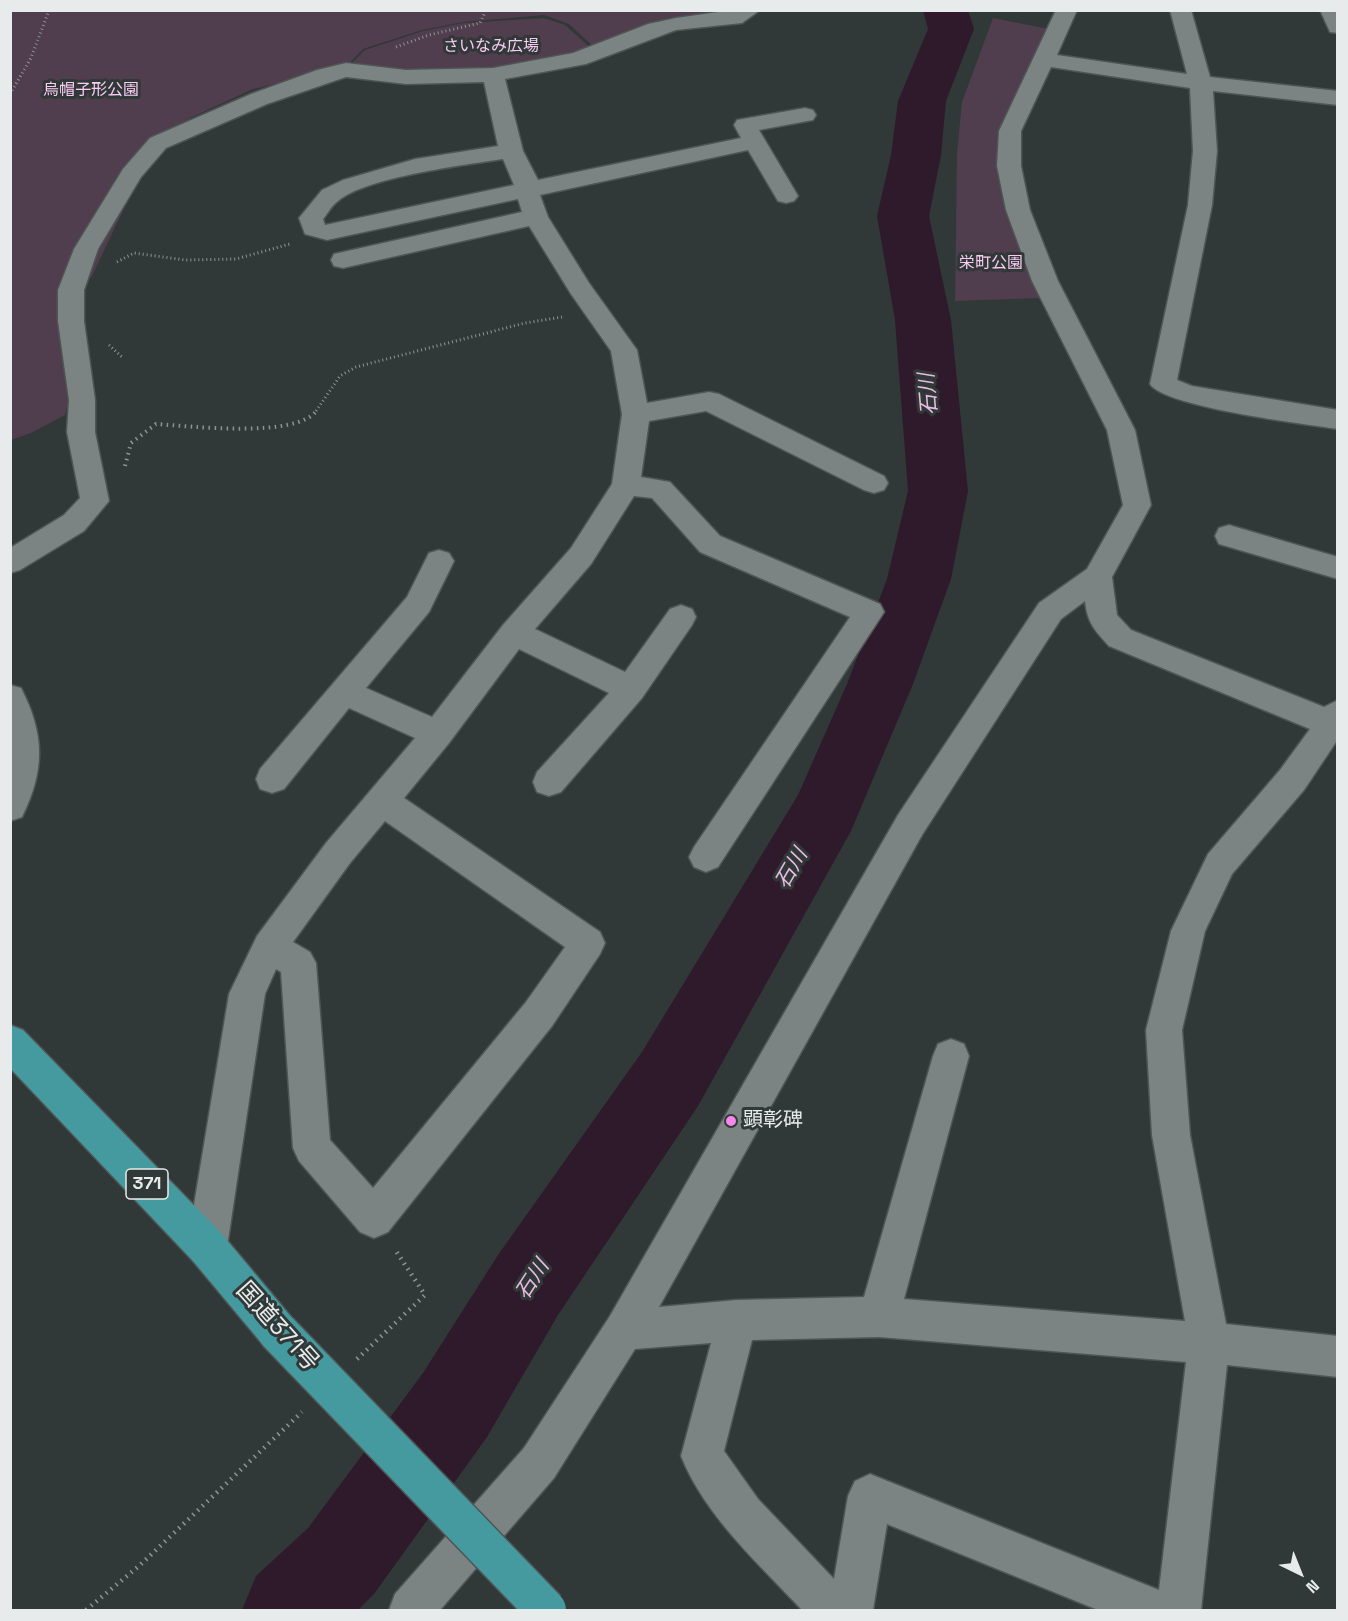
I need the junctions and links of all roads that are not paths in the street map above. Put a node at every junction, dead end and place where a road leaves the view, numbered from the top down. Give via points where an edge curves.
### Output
1 (750, 10) edge
2 (1067, 10) edge
3 (1180, 10) edge
4 (1330, 10) edge
5 (1338, 27) edge
6 (1042, 59) junction
7 (492, 75) junction
8 (1201, 83) junction
9 (1338, 98) edge
10 (805, 116) dead end
11 (755, 142) junction
12 (511, 151) junction
13 (526, 189) junction
14 (786, 196) dead end
15 (536, 217) junction
16 (343, 260) dead end
17 (636, 414) junction
18 (1338, 420) edge
19 (874, 483) dead end
20 (626, 485) junction
21 (1229, 536) dead end
22 (11, 561) edge
23 (439, 561) dead end
24 (1338, 568) edge
25 (1097, 577) junction
26 (681, 617) dead end
27 (514, 633) junction
28 (631, 689) junction
29 (344, 692) junction
30 (10, 697) edge
31 (1335, 718) edge
32 (438, 734) junction
33 (272, 778) dead end
34 (549, 782) dead end
35 (383, 802) junction
36 (10, 807) edge
37 (706, 857) dead end
38 (270, 946) junction
39 (10, 1042) edge
40 (951, 1056) dead end
41 (207, 1247) junction
42 (879, 1317) junction
43 (737, 1320) junction
44 (624, 1330) junction
45 (1209, 1343) junction
46 (1338, 1357) edge
47 (411, 1611) edge
48 (546, 1611) edge
49 (832, 1611) edge
50 (851, 1611) edge
51 (1152, 1611) edge
52 (1179, 1611) edge

1 - 7 street via 734,18 656,29 578,59
2 - 6 street
3 - 8 street
4 - 5 street
6 - 8 street
6 - 25 street via 1010,131 1009,166 1018,210 1045,281 1121,430 1137,505
7 - 12 street
7 - 22 street via 406,77 366,83 346,70 158,143 131,174 86,249 71,290 71,321 82,400 81,432 95,501 74,523
8 - 9 street
8 - 18 street via 1205,151 1200,205 1163,384 1187,394
10 - 11 street via 745,126
11 - 13 street
11 - 14 street
12 - 13 street
12 - 13 street via 415,166 351,185 330,195 311,218 320,230
13 - 15 street
15 - 16 street
15 - 17 street via 624,350
17 - 19 street via 709,401
17 - 20 street
20 - 27 street via 581,556
20 - 37 street via 660,489 710,544 869,612
21 - 24 street
23 - 29 street via 418,604
25 - 31 street via 1102,619 1120,638
25 - 44 street via 1050,611 910,825
26 - 28 street
27 - 28 street
27 - 32 street
28 - 34 street
29 - 32 street
29 - 33 street
30 - 36 street via 27,754
31 - 45 street via 1292,780 1220,864 1188,931 1164,1030 1171,1135
32 - 35 street
35 - 38 street via 338,853
35 - 38 street via 588,943 539,1014 374,1218 312,1148 298,963
38 - 41 street via 247,993
39 - 41 highway, 国道371号 / 371
40 - 42 street
41 - 48 highway, 国道371号 / 371, bridge via 278,1332
42 - 43 street
42 - 45 street
43 - 44 street
43 - 49 street via 702,1456 743,1514
44 - 47 street via 539,1463
45 - 46 street
45 - 52 street
50 - 51 street via 870,1496

